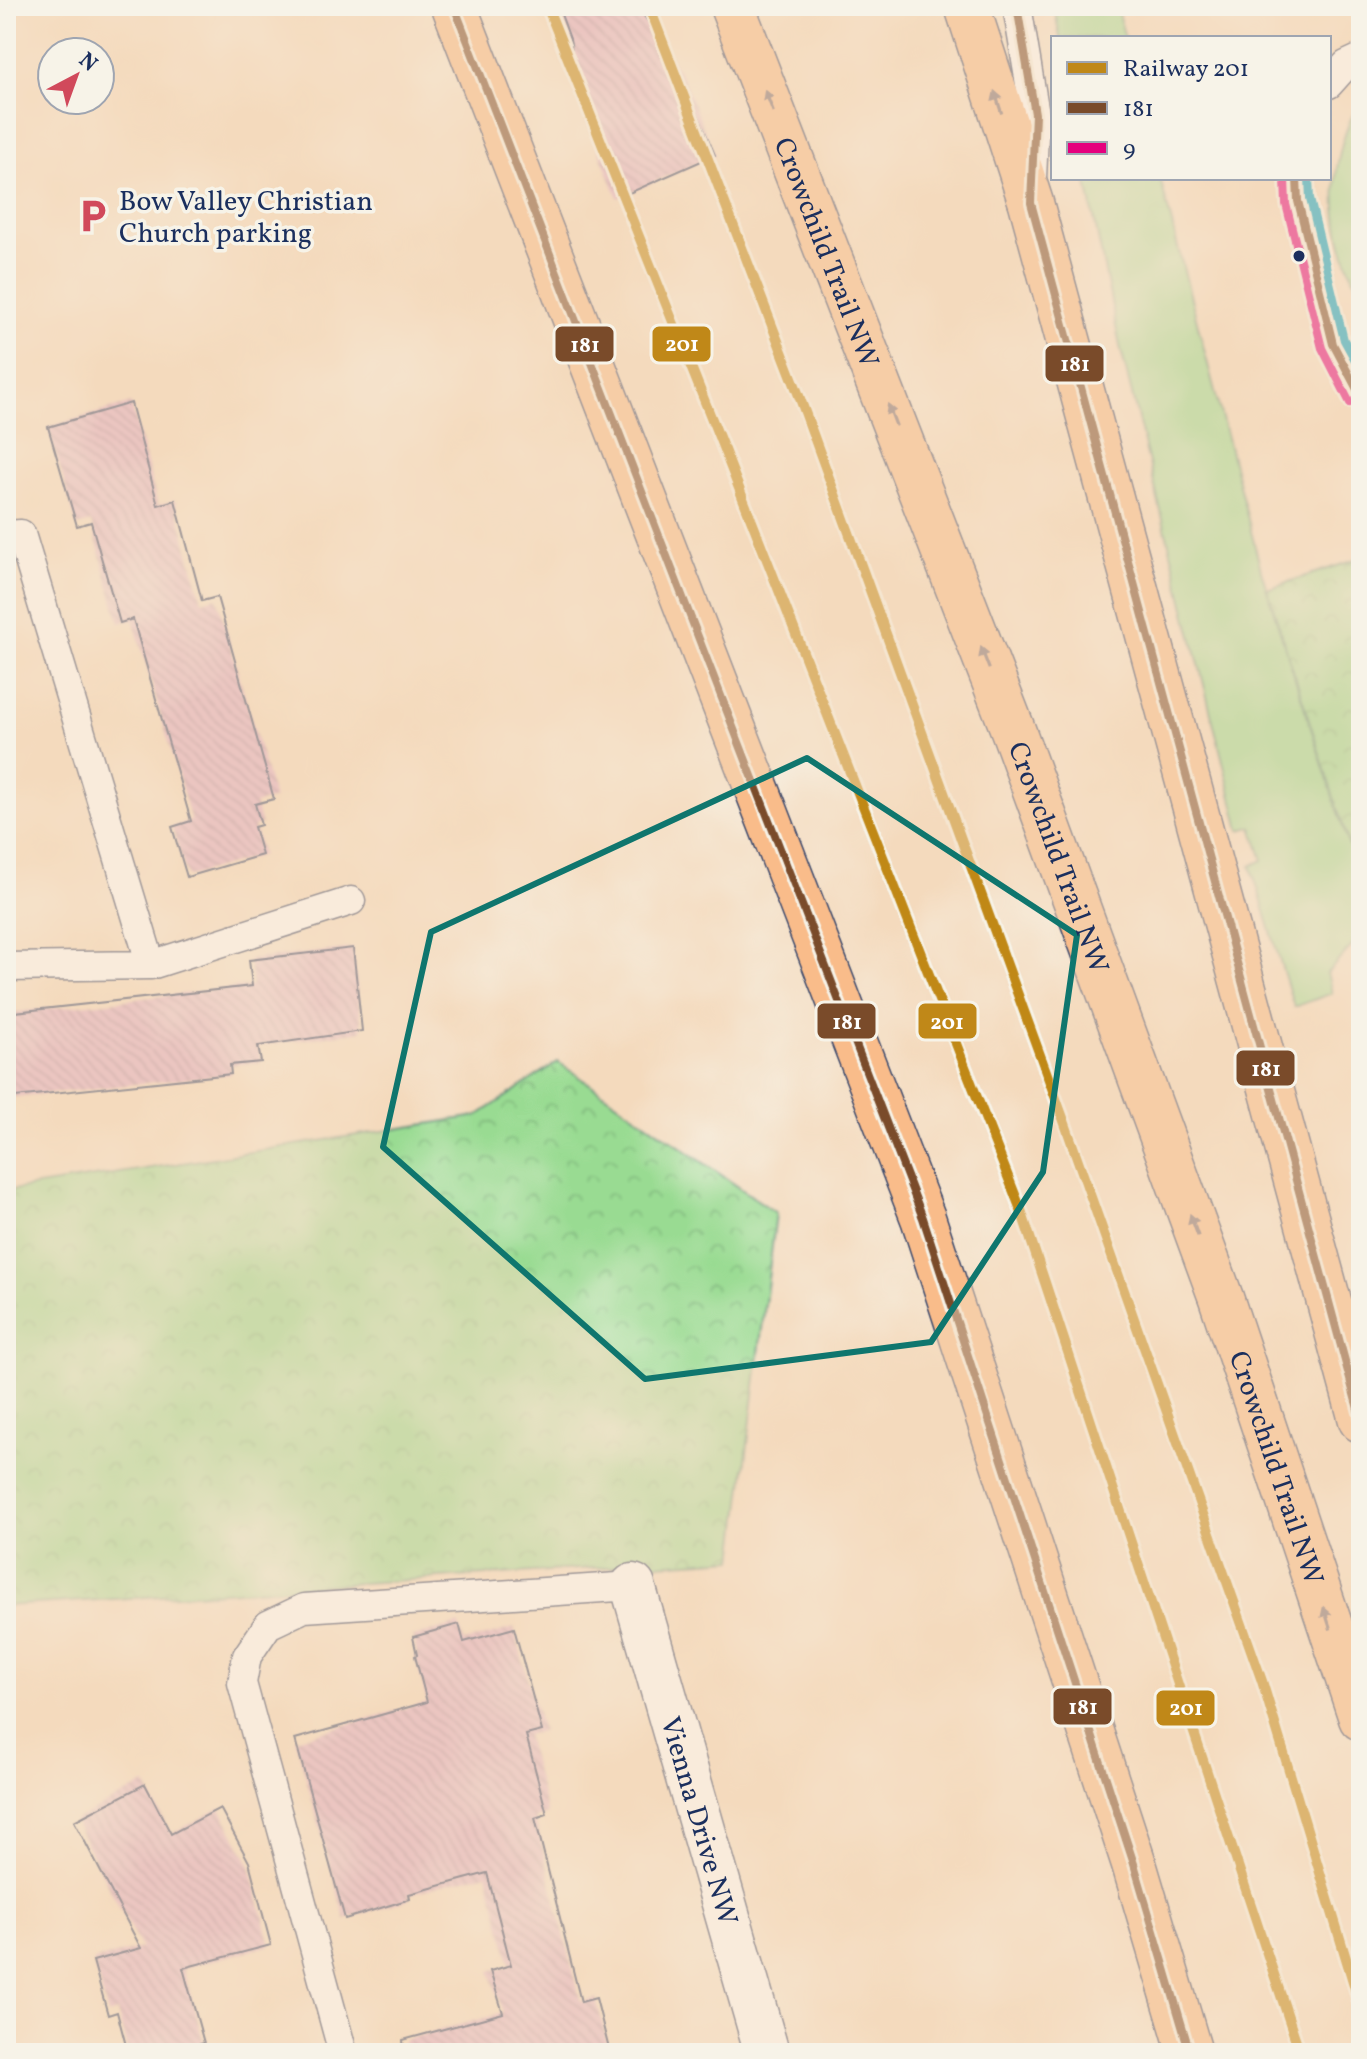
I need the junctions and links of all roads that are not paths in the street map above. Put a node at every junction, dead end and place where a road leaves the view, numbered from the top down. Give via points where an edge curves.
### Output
1 (454, 6) edge
2 (732, 6) edge
3 (967, 6) edge
4 (1017, 6) edge
5 (1361, 58) edge
6 (1331, 82) edge
7 (1297, 180) edge
8 (1031, 203) junction
9 (1361, 397) edge
10 (6, 535) edge
11 (351, 901) dead end
12 (151, 965) junction
13 (6, 967) edge
14 (1361, 1420) edge
15 (633, 1586) joint
16 (1361, 1718) edge
17 (343, 2053) edge
18 (767, 2053) edge
19 (1190, 2053) edge

1 - 19 highway via 923,1218 1129,1849
16 -> 2 highway, Crowchild Trail NW via 1221,1298 1018,745
8 -> 3 highway
4 - 8 lane via 1035,114
5 - 6 lane
7 - 9 lane via 1333,344
8 - 14 highway
10 - 12 lane via 21,534
11 - 12 lane
12 - 13 lane
15 - 17 lane via 304,1608 268,1625 247,1656 242,1683
15 - 18 street, Vienna Drive NW

